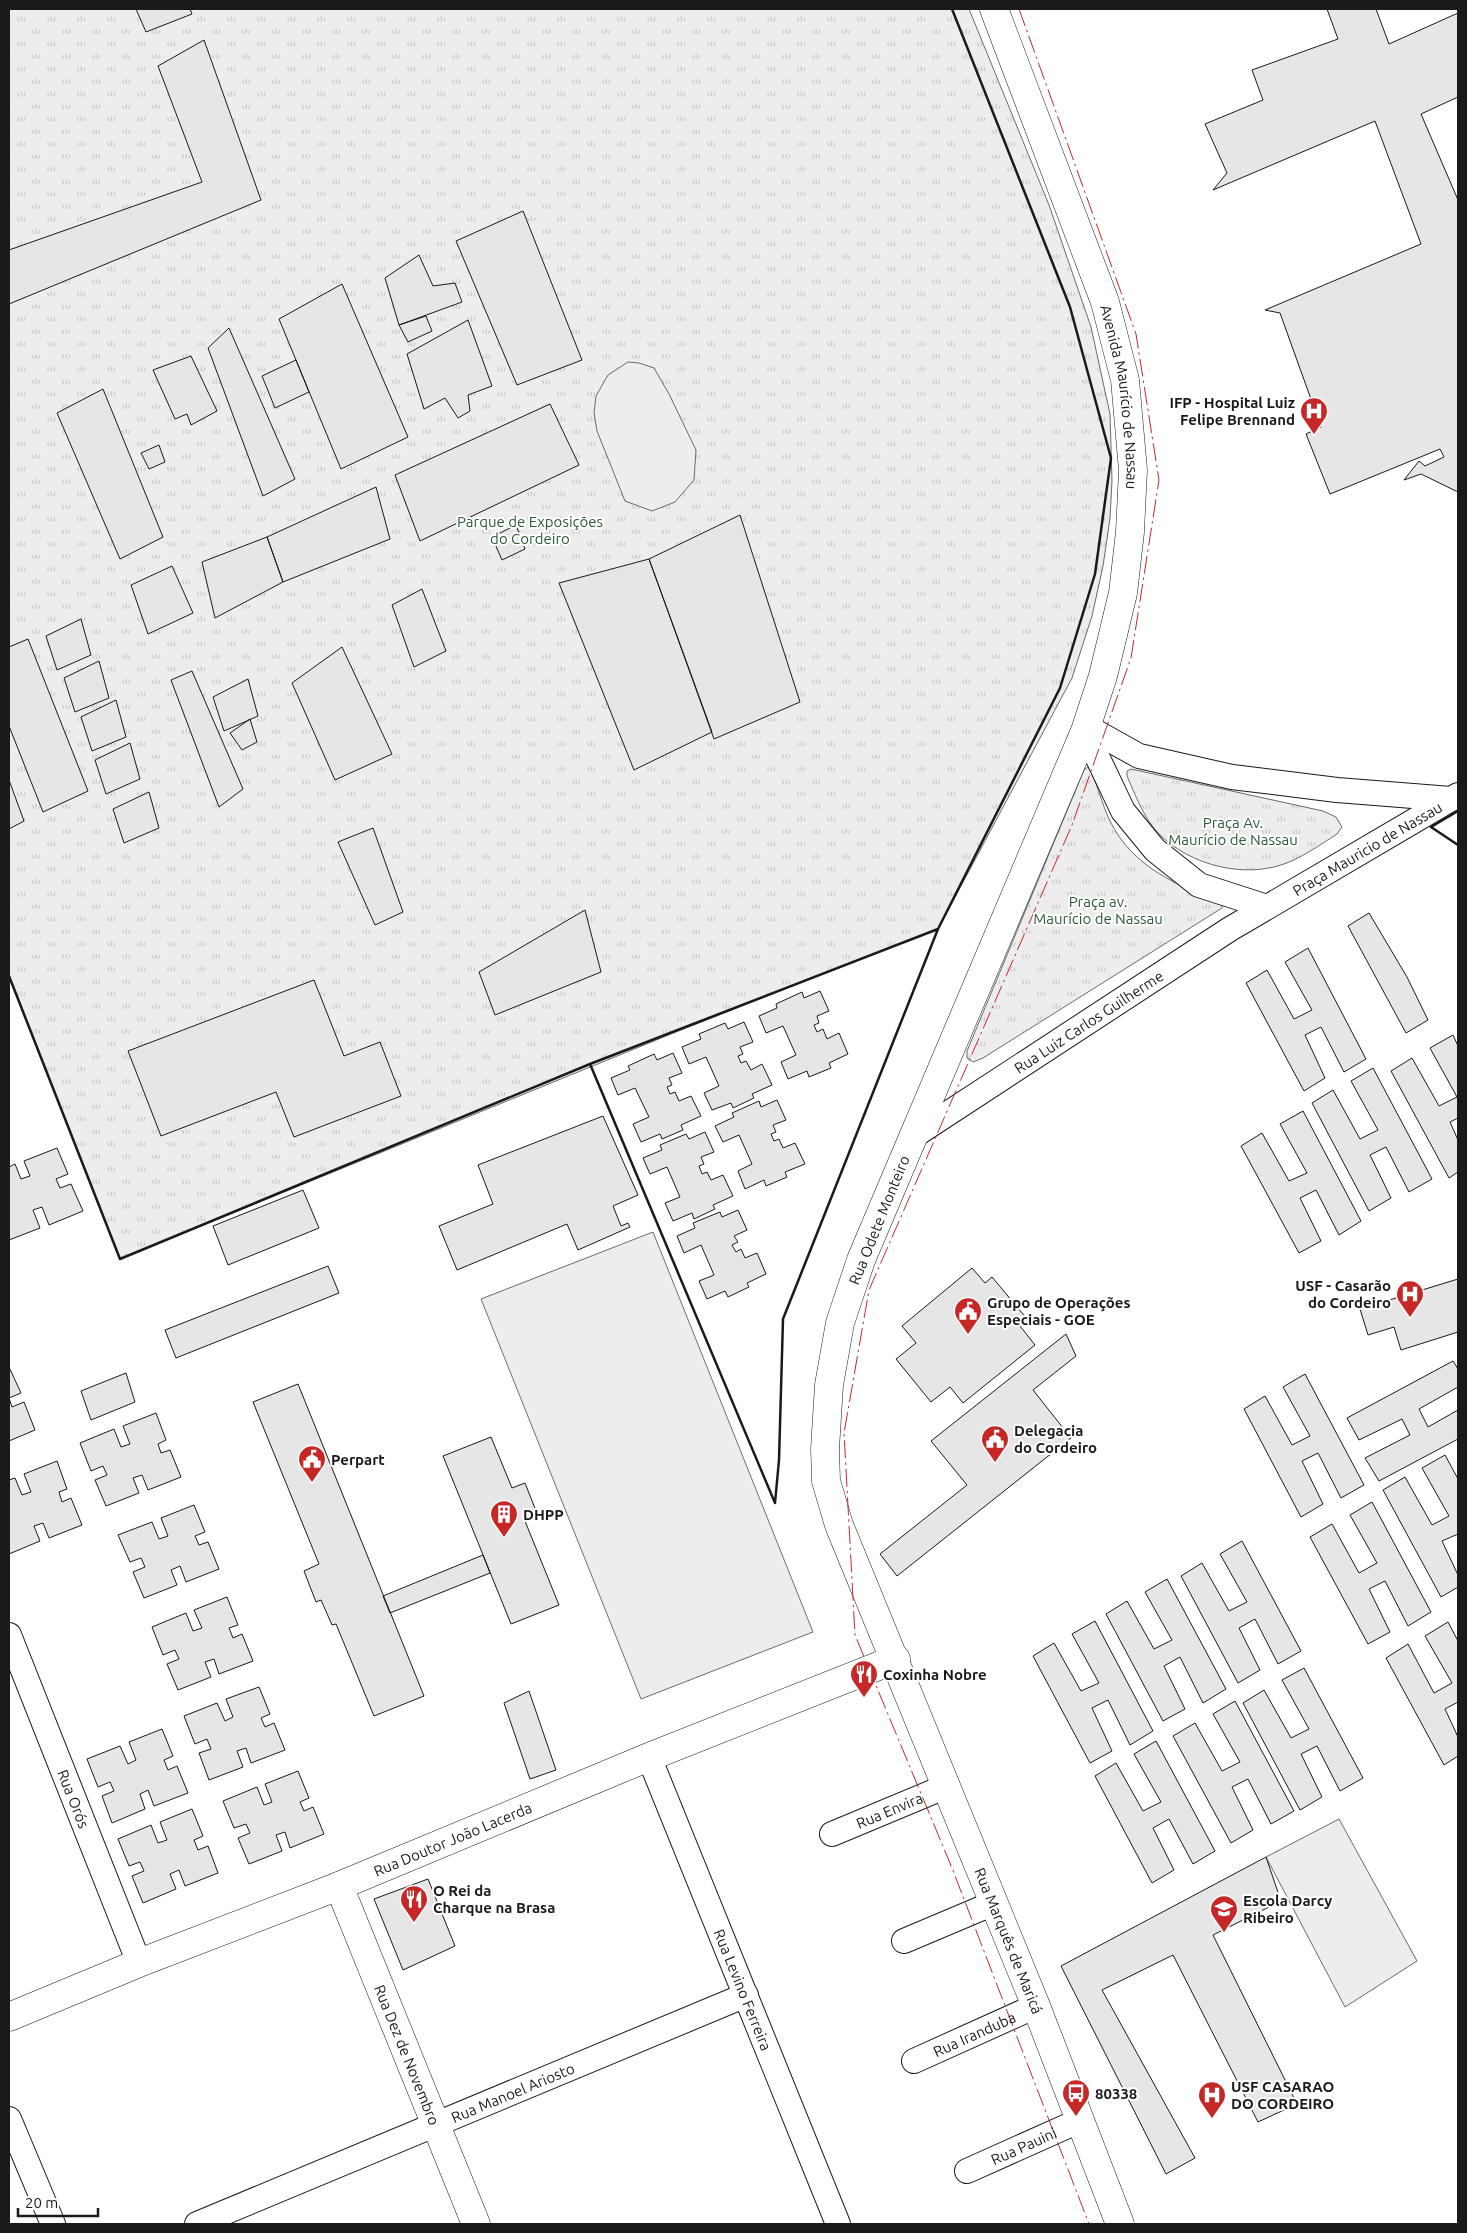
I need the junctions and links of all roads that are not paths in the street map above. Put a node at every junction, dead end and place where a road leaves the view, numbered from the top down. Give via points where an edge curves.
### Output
1 (994, 9) edge
2 (1086, 729) junction
3 (1058, 796) joint
4 (1455, 797) edge
5 (1267, 906) junction
6 (912, 1137) junction
7 (9, 1635) edge
8 (896, 1659) junction
9 (649, 1757) junction
10 (947, 1786) junction
11 (832, 1834) dead end
12 (339, 1886) junction
13 (994, 1903) junction
14 (904, 1941) dead end
15 (139, 1963) junction
16 (746, 1995) junction
17 (1036, 2006) junction
18 (9, 2016) edge
19 (914, 2061) dead end
20 (9, 2119) edge
21 (1080, 2120) junction
22 (436, 2126) junction
23 (967, 2172) dead end
24 (54, 2224) edge
25 (197, 2224) edge
26 (476, 2224) edge
27 (838, 2224) edge
28 (1118, 2224) edge

1 - 2 main road, Avenida Maurício de Nassau via 1105,302 1124,380 1133,470 1130,532 1123,593
2 - 3 main road, Avenida Maurício de Nassau
2 - 4 street, Praça Mauricio de Nassau via 1139,756 1232,777 1337,790
2 - 5 street via 1123,811 1155,850 1199,885
3 - 6 main road, Rua Odete Monteiro
4 - 5 street, Praça Mauricio de Nassau
5 - 6 street, Rua Luiz Carlos Guilherme
6 - 8 main road, Rua Odete Monteiro via 861,1260 840,1323 828,1385 824,1449 826,1482 839,1525
7 - 15 street, Rua Orós
8 - 9 main road, Rua Doutor João Lacerda
8 - 10 main road, Rua Marquês de Maricá
9 - 12 main road, Rua Doutor João Lacerda
9 - 16 street, Rua Levino Ferreira
10 - 11 street, Rua Envira
10 - 13 main road, Rua Marquês de Maricá
12 - 15 main road, Rua Doutor João Lacerda
12 - 22 main road, Rua Dez de Novembro
13 - 14 street
13 - 17 main road, Rua Marquês de Maricá
15 - 18 main road, Rua Doutor João Lacerda
16 - 22 street, Rua Manoel Ariosto
16 - 27 street, Rua Levino Ferreira
17 - 19 street, Rua Iranduba
17 - 21 main road, Rua Marquês de Maricá
20 - 24 street
21 - 23 street, Rua Pauini
21 - 28 main road, Rua Marquês de Maricá
22 - 25 street, Rua Manoel Ariosto
22 - 26 main road, Rua Dez de Novembro

